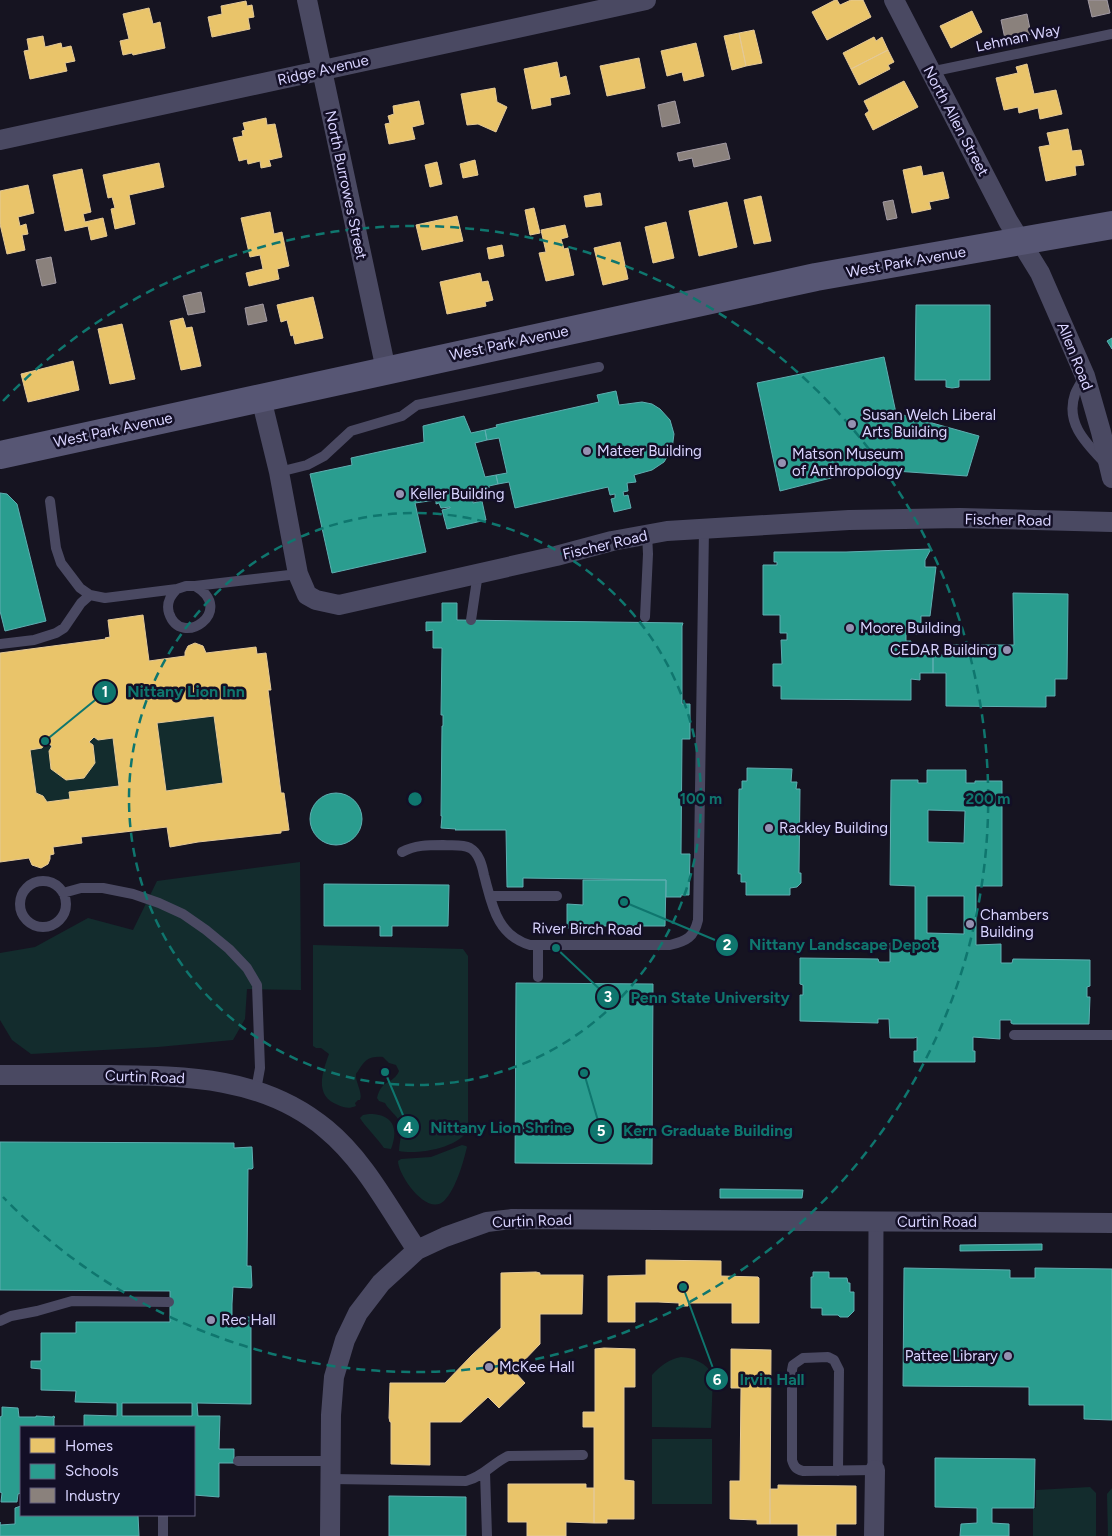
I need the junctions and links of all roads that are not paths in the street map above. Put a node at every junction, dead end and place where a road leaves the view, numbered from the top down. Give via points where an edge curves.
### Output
1 (307, 0) edge
2 (646, 0) edge
3 (894, 0) edge
4 (1112, 34) edge
5 (322, 70) junction
6 (930, 72) junction
7 (0, 140) edge
8 (1112, 224) edge
9 (1020, 241) junction
10 (599, 367) dead end
11 (386, 370) junction
12 (261, 398) junction
13 (0, 455) edge
14 (279, 472) junction
15 (1111, 473) edge
16 (50, 501) dead end
17 (1112, 522) edge
18 (704, 528) junction
19 (647, 534) junction
20 (478, 573) junction
21 (298, 574) junction
22 (195, 586) junction
23 (178, 589) junction
24 (90, 595) junction
25 (645, 617) dead end
26 (471, 620) dead end
27 (0, 644) edge
28 (402, 852) dead end
29 (63, 893) junction
30 (490, 896) junction
31 (557, 896) dead end
32 (538, 946) junction
33 (538, 977) dead end
34 (1014, 1034) dead end
35 (1112, 1035) edge
36 (0, 1075) edge
37 (256, 1090) junction
38 (876, 1222) junction
39 (1112, 1223) edge
40 (417, 1250) junction
41 (169, 1302) dead end
42 (0, 1321) edge
43 (584, 1455) dead end
44 (238, 1461) dead end
45 (331, 1470) junction
46 (875, 1470) junction
47 (838, 1471) junction
48 (485, 1472) junction
49 (163, 1516) edge
50 (163, 1536) edge
51 (330, 1536) edge
52 (487, 1536) edge
53 (874, 1536) edge

1 - 5 street, North Burrowes Street
2 - 5 street, Ridge Avenue
3 - 6 street, North Allen Street
4 - 6 lane, Lehman Way
5 - 7 street, Ridge Avenue
5 - 11 street, North Burrowes Street
6 - 9 street, North Allen Street
8 - 9 main road, West Park Avenue
9 - 11 main road, West Park Avenue via 816,277
9 - 15 street, Allen Road via 1040,273 1084,376
10 - 14 lane via 417,405 402,416 351,431 324,456 307,465
11 - 12 main road, West Park Avenue
12 - 13 main road, West Park Avenue
12 - 14 street, Fischer Road
14 - 21 street, Fischer Road
16 - 24 lane via 61,563 80,588
17 - 18 street, Fischer Road via 849,520
18 - 19 street, Fischer Road
18 - 32 lane, River Birch Road via 696,929 682,942 670,945
19 - 20 street, Fischer Road
19 - 25 lane
20 - 21 street, Fischer Road via 339,605 308,596
20 - 26 lane
21 - 22 lane
22 - 23 lane
22 - 23 lane via 208,596 210,612 206,620 192,628 177,624 168,610 168,602
23 - 24 lane via 105,598
24 - 27 lane via 64,628 56,633 34,640
28 - 30 lane, River Birch Road via 419,846 469,848 479,859
29 - 29 lane via 50,882 42,881 26,888 20,903 26,921 47,927 57,923 64,914
29 - 37 lane via 82,888 103,888 133,894 183,914 229,949 247,968 257,985 260,1068
30 - 31 lane
30 - 32 lane, River Birch Road via 507,933 521,942
32 - 33 lane
34 - 35 lane
36 - 37 street, Curtin Road via 208,1079
37 - 40 street, Curtin Road via 305,1114 341,1142
38 - 39 street, Curtin Road
38 - 40 street, Curtin Road via 512,1219 487,1222
38 - 46 street
40 - 45 street via 371,1295 345,1340 334,1377
41 - 42 lane via 72,1301
43 - 48 lane via 508,1456
44 - 45 lane
45 - 48 lane via 466,1481
45 - 51 street
46 - 47 lane
46 - 53 street
47 - 47 lane via 838,1364 828,1358 803,1358 793,1365 792,1370 792,1460 798,1470
48 - 52 lane
49 - 50 lane

